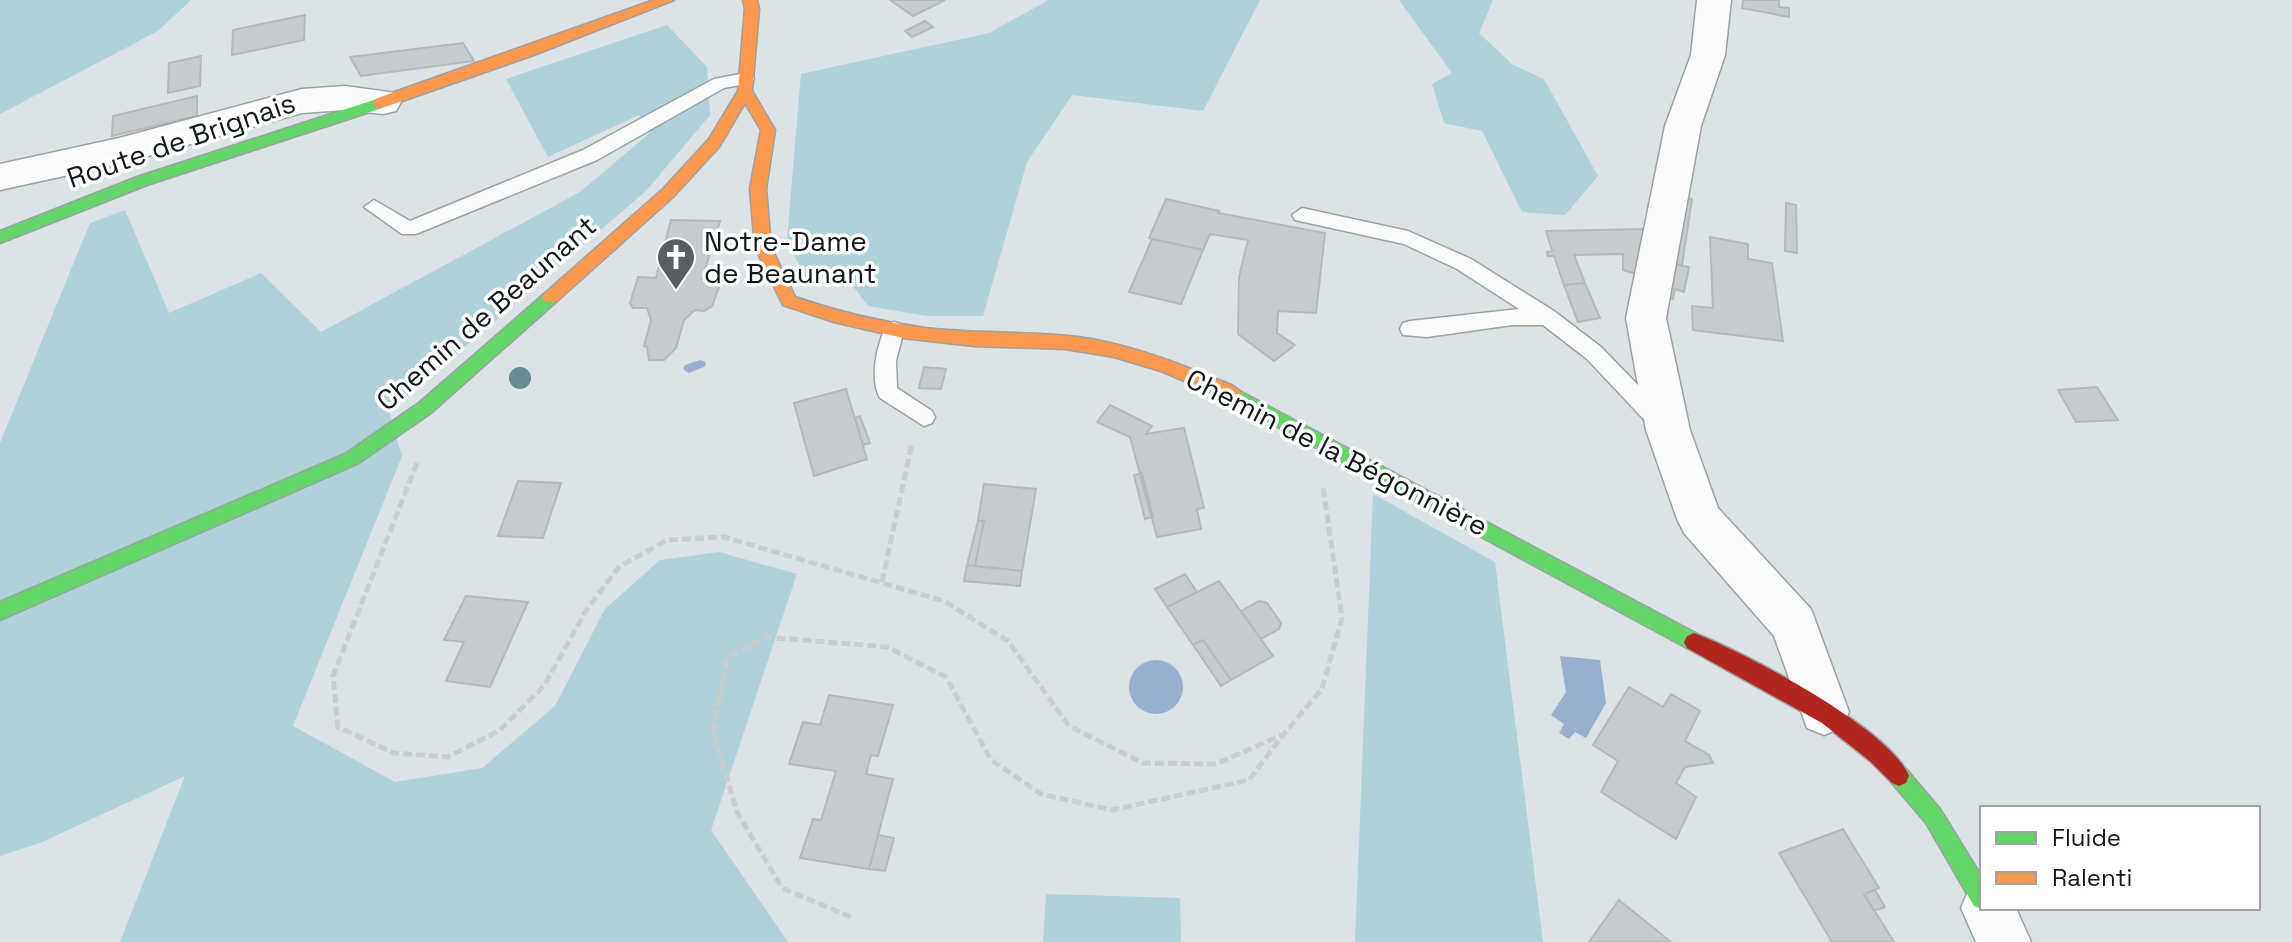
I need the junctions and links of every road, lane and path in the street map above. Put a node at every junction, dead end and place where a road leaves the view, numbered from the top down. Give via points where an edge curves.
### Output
1 (667, 0) edge
2 (750, 0) edge
3 (1714, 0) edge
4 (745, 85) junction
5 (383, 102) junction
6 (0, 177) edge
7 (374, 207) dead end
8 (1302, 215) dead end
9 (0, 237) edge
10 (1547, 317) junction
11 (1410, 329) dead end
12 (894, 330) junction
13 (425, 408) junction
14 (924, 417) joint
15 (1668, 430) junction
16 (1314, 435) junction
17 (882, 582) junction
18 (0, 611) edge
19 (1824, 712) junction
20 (1284, 734) junction
21 (1980, 895) edge
22 (1989, 910) edge
23 (851, 917) dead end
24 (2004, 942) edge

1 - 5 street, Route de Brignais
2 - 4 street, Chemin de Beaunant
3 - 15 street via 1708,55 1683,126 1646,318
4 - 7 lane via 720,83 590,155 409,229
4 - 12 street, Chemin de la Bégonnière via 768,130 758,189 763,247 789,301 839,320
4 - 13 street, Chemin de Beaunant via 714,143 668,193
5 - 6 street via 302,101
5 - 9 street, Route de Brignais via 211,156
8 - 10 lane via 1408,238 1464,264
10 - 11 lane via 1520,315 1443,330
10 - 15 lane via 1594,353
12 - 14 lane via 886,361 887,392
12 - 16 street, Chemin de la Bégonnière via 1094,346 1181,370
13 - 17 path via 429,434 333,676 338,727 394,753 448,757 500,730 544,686 587,609 619,567 667,540 724,537
13 - 18 street, Chemin de Beaunant via 351,459
14 - 17 path via 911,447
15 - 19 street via 1700,519 1794,624
16 - 19 street, Chemin de la Bégonnière
16 - 20 path via 1342,618 1322,689
17 - 20 path via 944,601 1008,641 1069,726 1143,763 1216,764
19 - 21 street, Chemin de la Bégonnière via 1875,748 1933,816
20 - 23 path via 1249,780 1112,810 1041,794 991,760 946,677 887,647 765,637 727,658 713,732 737,812 782,888
22 - 24 street

